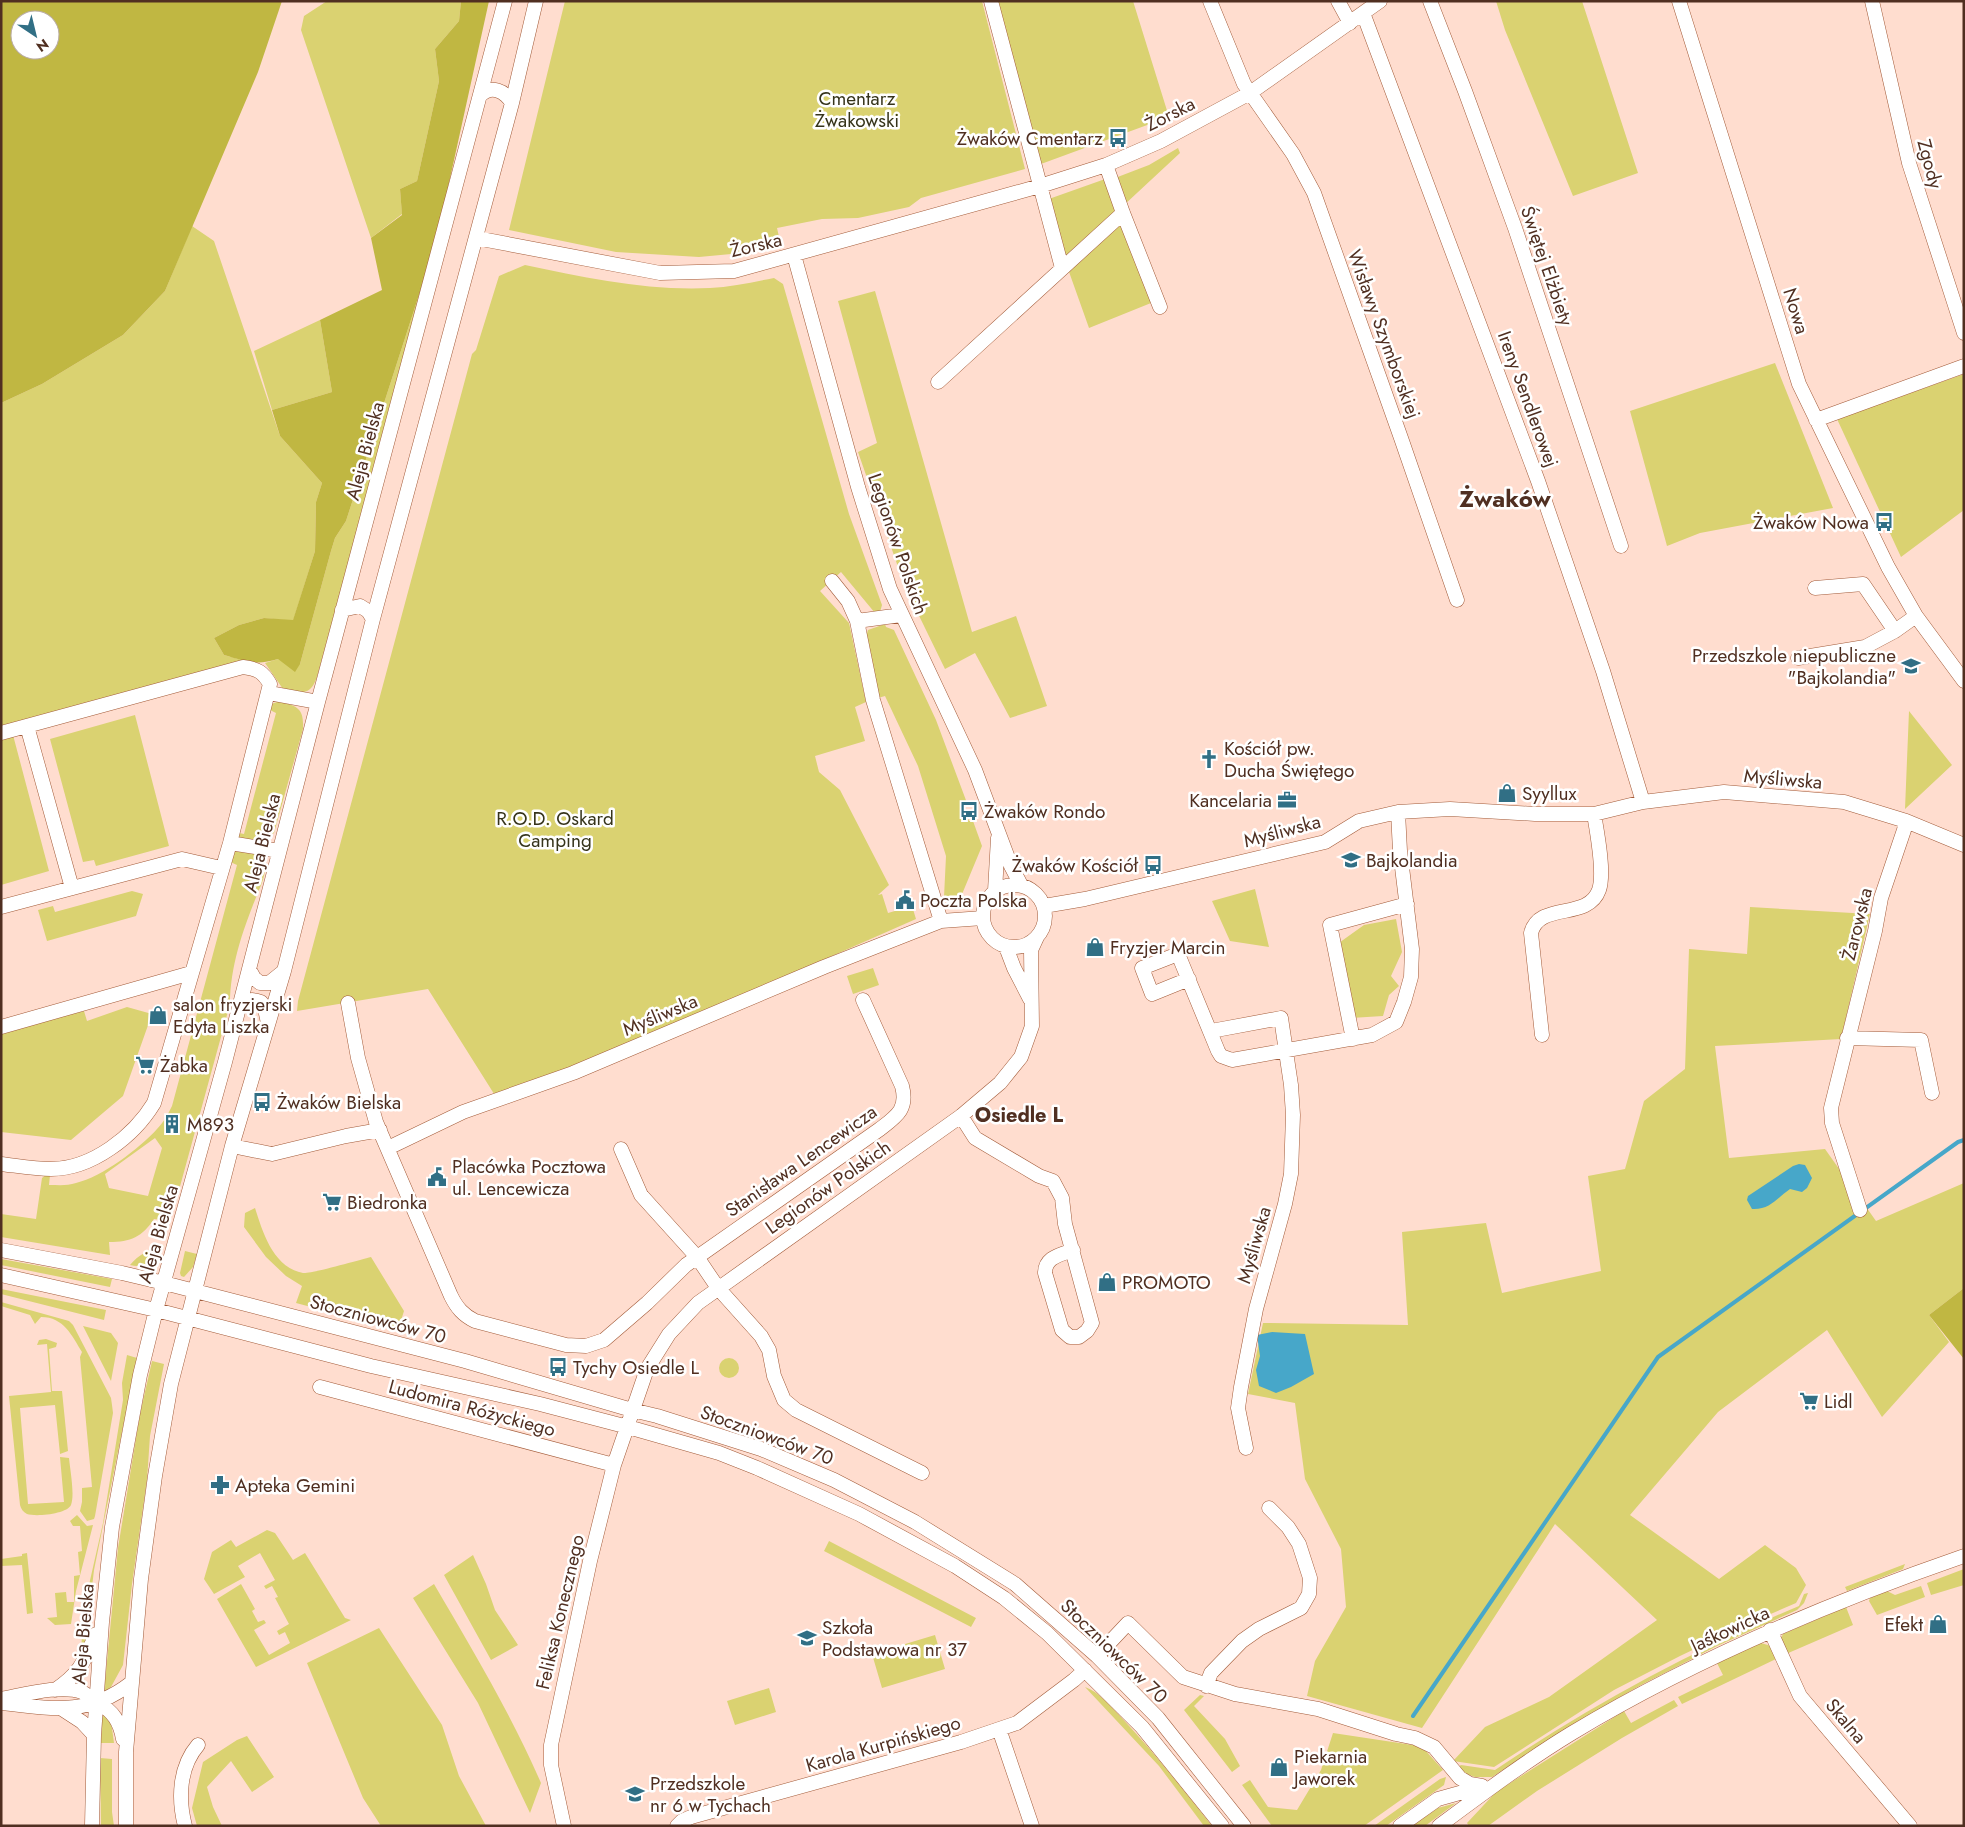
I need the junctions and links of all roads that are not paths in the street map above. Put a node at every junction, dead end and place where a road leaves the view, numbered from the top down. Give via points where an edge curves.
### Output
1 (505, 1) edge
2 (536, 1) edge
3 (991, 1) edge
4 (1210, 1) edge
5 (1338, 1) edge
6 (1380, 1) edge
7 (1430, 1) edge
8 (1679, 1) edge
9 (1872, 1) edge
10 (1363, 13) junction
11 (1350, 23) junction
12 (1250, 93) junction
13 (480, 96) junction
14 (512, 103) junction
15 (1106, 165) junction
16 (1040, 186) junction
17 (1123, 212) junction
18 (476, 238) junction
19 (794, 255) junction
20 (1062, 268) junction
21 (1160, 307) dead end
22 (1964, 333) edge
23 (1964, 366) edge
24 (938, 382) dead end
25 (1816, 420) junction
26 (1621, 546) dead end
27 (832, 581) dead end
28 (1815, 588) dead end
29 (1457, 600) dead end
30 (342, 610) junction
31 (901, 616) junction
32 (1916, 616) junction
33 (373, 619) junction
34 (857, 621) junction
35 (1895, 631) junction
36 (1798, 658) dead end
37 (1964, 681) edge
38 (269, 693) junction
39 (318, 702) junction
40 (27, 726) junction
41 (1, 733) edge
42 (1643, 802) junction
43 (1398, 812) junction
44 (1594, 814) junction
45 (1906, 821) junction
46 (998, 833) junction
47 (230, 843) junction
48 (1964, 845) edge
49 (279, 851) junction
50 (221, 868) junction
51 (1021, 885) junction
52 (72, 888) junction
53 (995, 891) junction
54 (1407, 904) junction
55 (1, 907) edge
56 (1044, 911) junction
57 (945, 920) junction
58 (984, 924) junction
59 (1037, 937) junction
60 (1006, 946) junction
61 (249, 969) junction
62 (284, 971) junction
63 (191, 973) junction
64 (1189, 979) dead end
65 (863, 1000) dead end
66 (1032, 1002) junction
67 (348, 1003) dead end
68 (239, 1009) junction
69 (268, 1024) junction
70 (1, 1027) edge
71 (1210, 1031) junction
72 (1542, 1034) dead end
73 (1847, 1038) junction
74 (1352, 1039) junction
75 (1287, 1051) junction
76 (1932, 1094) dead end
77 (961, 1116) junction
78 (380, 1130) junction
79 (232, 1146) junction
80 (388, 1148) junction
81 (620, 1150) dead end
82 (1, 1164) edge
83 (1860, 1210) dead end
84 (1, 1250) edge
85 (1073, 1250) junction
86 (697, 1257) junction
87 (1, 1275) edge
88 (164, 1283) junction
89 (718, 1288) junction
90 (194, 1291) junction
91 (156, 1310) junction
92 (187, 1318) junction
93 (320, 1387) dead end
94 (632, 1410) junction
95 (628, 1427) junction
96 (1246, 1448) dead end
97 (614, 1465) junction
98 (922, 1473) dead end
99 (1269, 1508) dead end
100 (1964, 1556) edge
101 (102, 1622) junction
102 (1770, 1630) junction
103 (1098, 1656) junction
104 (1085, 1670) junction
105 (131, 1683) junction
106 (1206, 1686) junction
107 (55, 1690) junction
108 (1, 1698) edge
109 (96, 1701) junction
110 (1, 1703) edge
111 (62, 1709) junction
112 (999, 1729) junction
113 (94, 1734) junction
114 (198, 1745) dead end
115 (126, 1752) junction
116 (1526, 1764) junction
117 (1482, 1786) junction
118 (92, 1826) edge
119 (126, 1826) edge
120 (185, 1826) edge
121 (564, 1826) edge
122 (677, 1826) edge
123 (1032, 1826) edge
124 (1222, 1826) edge
125 (1244, 1826) edge
126 (1400, 1826) edge
127 (1439, 1826) edge
128 (1910, 1826) edge

1 - 13 street, Aleja Bielska
2 - 14 street, Aleja Bielska
3 - 16 street
4 - 12 street
5 - 11 street
6 - 10 street, Żorska
7 - 26 street, Świętej Elżbiety via 1515,228
8 - 25 street, Nowa via 1799,384
9 - 22 street, Zgody via 1909,163
10 - 11 street, Żorska
10 - 42 street, Ireny Sendlerowej via 1538,481 1603,670
11 - 12 street, Żorska
12 - 15 street, Żorska via 1161,141
12 - 29 street, Wisławy Szymborskiej via 1293,154 1314,194
13 - 14 street via 487,90 496,90 505,94
13 - 30 street, Aleja Bielska
14 - 18 street, Aleja Bielska
15 - 16 street, Żorska
15 - 17 street
16 - 19 street, Żorska
16 - 20 street
17 - 20 street
17 - 21 street
18 - 19 street, Żorska via 660,273 734,271
18 - 33 street, Aleja Bielska
19 - 31 street, Legionów Polskich via 861,496
20 - 24 street
23 - 25 street
25 - 32 street, Nowa via 1871,534
27 - 34 street via 848,601
28 - 35 street via 1863,584
30 - 33 street via 360,606
30 - 39 street, Aleja Bielska
31 - 34 street
31 - 46 street, Legionów Polskich via 975,770
32 - 35 street
32 - 37 street, Nowa
33 - 62 street, Aleja Bielska
34 - 57 street via 873,700
35 - 36 street via 1865,647
38 - 39 street
38 - 40 street via 270,684 262,672 243,667
38 - 47 street
39 - 49 street, Aleja Bielska
40 - 41 street
40 - 52 street
42 - 44 street, Myśliwska
42 - 45 street, Myśliwska via 1724,792 1844,802
43 - 44 street, Myśliwska via 1450,809
43 - 54 street
43 - 56 street, Myśliwska via 1359,821 1325,842
44 - 72 street via 1599,855 1597,894 1582,907 1544,917 1534,925 1531,933
45 - 48 street, Myśliwska
45 - 73 street, Żarowska via 1881,898
46 - 51 street, Legionów Polskich
46 - 53 street
47 - 49 street
47 - 50 street
49 - 61 street, Aleja Bielska
50 - 52 street via 182,859
50 - 63 street
51 - 53 street
51 - 56 street via 1038,896
52 - 55 street
53 - 58 street via 984,908
54 - 74 street via 1412,949 1411,977 1396,1022 1372,1035
54 - 74 street via 1330,925
56 - 59 street
57 - 58 street
57 - 80 street, Myśliwska via 572,1073 463,1112
58 - 60 street via 998,943
59 - 60 street via 1021,946
59 - 66 street, Legionów Polskich via 1032,950
60 - 66 street
61 - 62 street via 260,983 270,983
61 - 68 street, Aleja Bielska
62 - 69 street, Aleja Bielska
63 - 70 street
63 - 82 street via 154,1102 145,1118 117,1142 82,1164 51,1169
64 - 71 street
65 - 86 street, Stanisława Lencewicza via 902,1086 905,1096 899,1113
66 - 77 street, Legionów Polskich via 1032,1026 1021,1057 1000,1083
67 - 78 street, Stanisława Lencewicza via 367,1094
68 - 69 street via 247,1000 261,1002
68 - 88 street, Aleja Bielska
69 - 79 street, Aleja Bielska
71 - 75 street via 1221,1056 1232,1060
71 - 75 street, Myśliwska via 1281,1018
73 - 76 street via 1921,1040
73 - 83 street, Żarowska via 1831,1118
74 - 75 street
75 - 96 street, Myśliwska via 1293,1115 1291,1174 1256,1309 1238,1408
77 - 85 street via 975,1138 1053,1181 1062,1198
77 - 89 street, Legionów Polskich
78 - 79 street via 272,1154
78 - 80 street, Stanisława Lencewicza
79 - 90 street, Aleja Bielska
80 - 86 street, Stanisława Lencewicza via 450,1296 461,1312 475,1321 566,1345 586,1346 604,1340
81 - 86 street via 641,1195
84 - 88 street, Stoczniowców 70
85 - 85 street via 1051,1258 1046,1264 1046,1273 1062,1330 1070,1337 1079,1337 1088,1331 1092,1323
86 - 89 street
87 - 91 street, Stoczniowców 70
88 - 90 street, Stoczniowców 70
88 - 91 street, Aleja Bielska
89 - 94 street, Legionów Polskich via 683,1316 669,1334 647,1368
89 - 98 street via 761,1336 769,1350 774,1376 784,1400 796,1410
90 - 92 street, Aleja Bielska
90 - 94 street, Stoczniowców 70 via 465,1361
91 - 92 street, Stoczniowców 70
91 - 101 street, Aleja Bielska via 140,1375 112,1527
92 - 95 street, Stoczniowców 70
92 - 105 street, Aleja Bielska via 171,1384 155,1476
93 - 97 street, Ludomira Różyckiego
94 - 95 street, Feliksa Konecznego
94 - 103 street, Stoczniowców 70 via 761,1449 834,1480 915,1522 1015,1584
95 - 97 street, Feliksa Konecznego
95 - 104 street, Stoczniowców 70 via 719,1453 859,1514 955,1566 1004,1598
97 - 121 street, Feliksa Konecznego via 551,1745 551,1765
99 - 106 street via 1299,1544 1310,1578 1309,1594 1301,1608 1242,1641 1211,1674
100 - 102 street, Jaśkowicka
101 - 107 street via 79,1671
101 - 109 street, Aleja Bielska
102 - 116 street, Jaśkowicka via 1677,1675 1572,1733
102 - 128 street, Skalna via 1800,1696
103 - 106 street via 1128,1623 1183,1677
103 - 125 street, Stoczniowców 70 via 1158,1718
104 - 112 street, Karola Kurpińskiego via 1017,1724
104 - 124 street, Stoczniowców 70 via 1142,1727
105 - 109 street, Aleja Bielska
105 - 115 street, Aleja Bielska
106 - 117 street via 1318,1709 1415,1738 1434,1747 1460,1778
107 - 108 street
107 - 109 street via 76,1691
109 - 111 street
109 - 113 street, Aleja Bielska
109 - 115 street, Aleja Bielska via 118,1722
110 - 111 street
111 - 113 street
112 - 122 street, Karola Kurpińskiego via 691,1817
112 - 123 street
113 - 118 street, Aleja Bielska
114 - 120 street via 187,1762 183,1777 180,1799
115 - 119 street, Aleja Bielska
116 - 117 street, Jaśkowicka
116 - 127 street, Jaśkowicka
117 - 126 street, Jaśkowicka via 1438,1799

